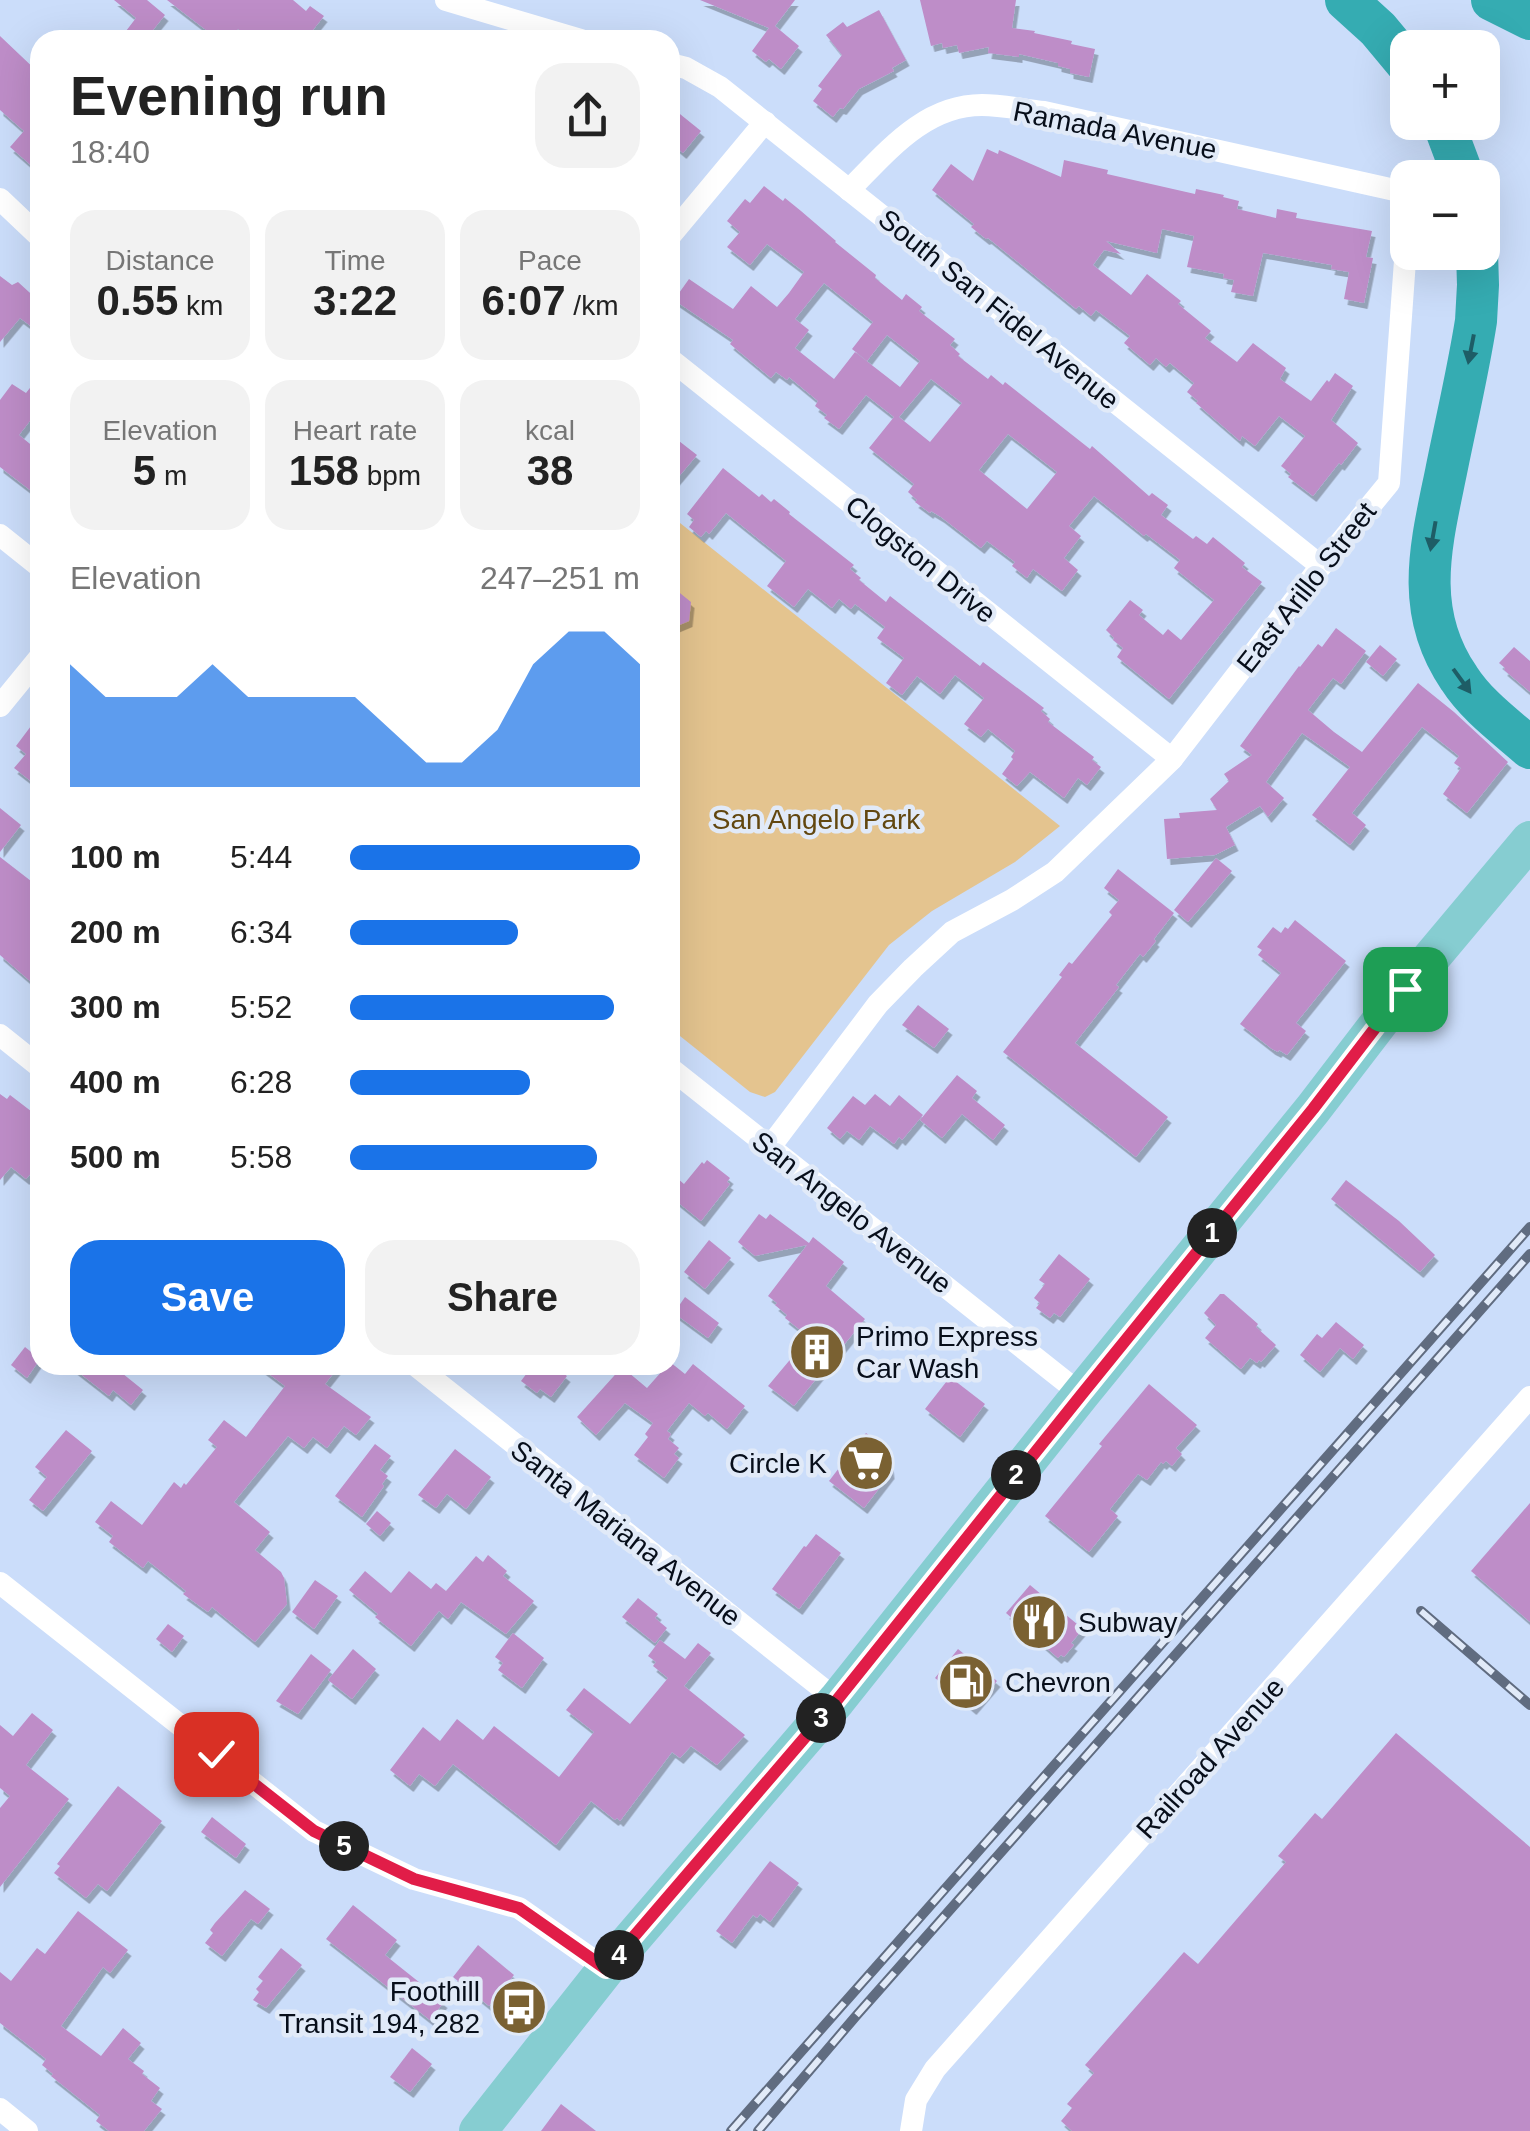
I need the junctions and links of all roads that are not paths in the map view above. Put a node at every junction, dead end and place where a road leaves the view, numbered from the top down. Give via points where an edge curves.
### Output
1 (446, 0) edge
2 (1346, 0) edge
3 (1492, 0) edge
4 (1530, 20) edge
5 (517, 30) edge
6 (1390, 43) edge
7 (680, 66) edge
8 (764, 122) junction
9 (1390, 189) edge
10 (849, 190) junction
11 (0, 200) edge
12 (680, 224) edge
13 (30, 228) edge
14 (1404, 270) edge
15 (1477, 270) edge
16 (680, 367) edge
17 (0, 535) edge
18 (30, 559) edge
19 (1320, 566) junction
20 (30, 669) edge
21 (0, 706) edge
22 (1530, 748) edge
23 (1172, 759) junction
24 (1530, 840) edge
25 (0, 1035) edge
26 (30, 1058) edge
27 (680, 1076) edge
28 (770, 1147) junction
29 (429, 1375) edge
30 (1082, 1394) junction
31 (1530, 1397) edge
32 (0, 1583) edge
33 (837, 1700) junction
34 (606, 1969) junction
35 (0, 2110) edge
36 (27, 2131) edge
37 (478, 2131) edge
38 (911, 2131) edge

1 - 5 street
2 - 6 highway
3 - 4 highway
7 - 8 street, South San Fidel Avenue
8 - 10 street, South San Fidel Avenue
8 - 12 street
9 - 10 street, Ramada Avenue via 1044,112 983,105 924,120
10 - 19 street, South San Fidel Avenue
11 - 13 street
14 - 19 street, East Arillo Street via 1389,482
15 -> 22 highway via 1476,321 1431,545 1429,592 1438,638 1460,680
16 - 23 street, Clogston Drive
17 - 18 street
19 - 23 street, East Arillo Street
20 - 21 street
23 - 28 street, East Arillo Street via 1055,872 952,932 913,968
24 - 30 main road
25 - 26 street
27 - 28 street, San Angelo Avenue
28 - 30 street, San Angelo Avenue
29 - 33 street, Santa Mariana Avenue
30 - 33 main road
31 - 38 street, Railroad Avenue via 935,2069 916,2100
32 - 34 street via 314,1831 414,1879 519,1908
33 - 34 main road
34 - 37 main road
35 - 36 street

